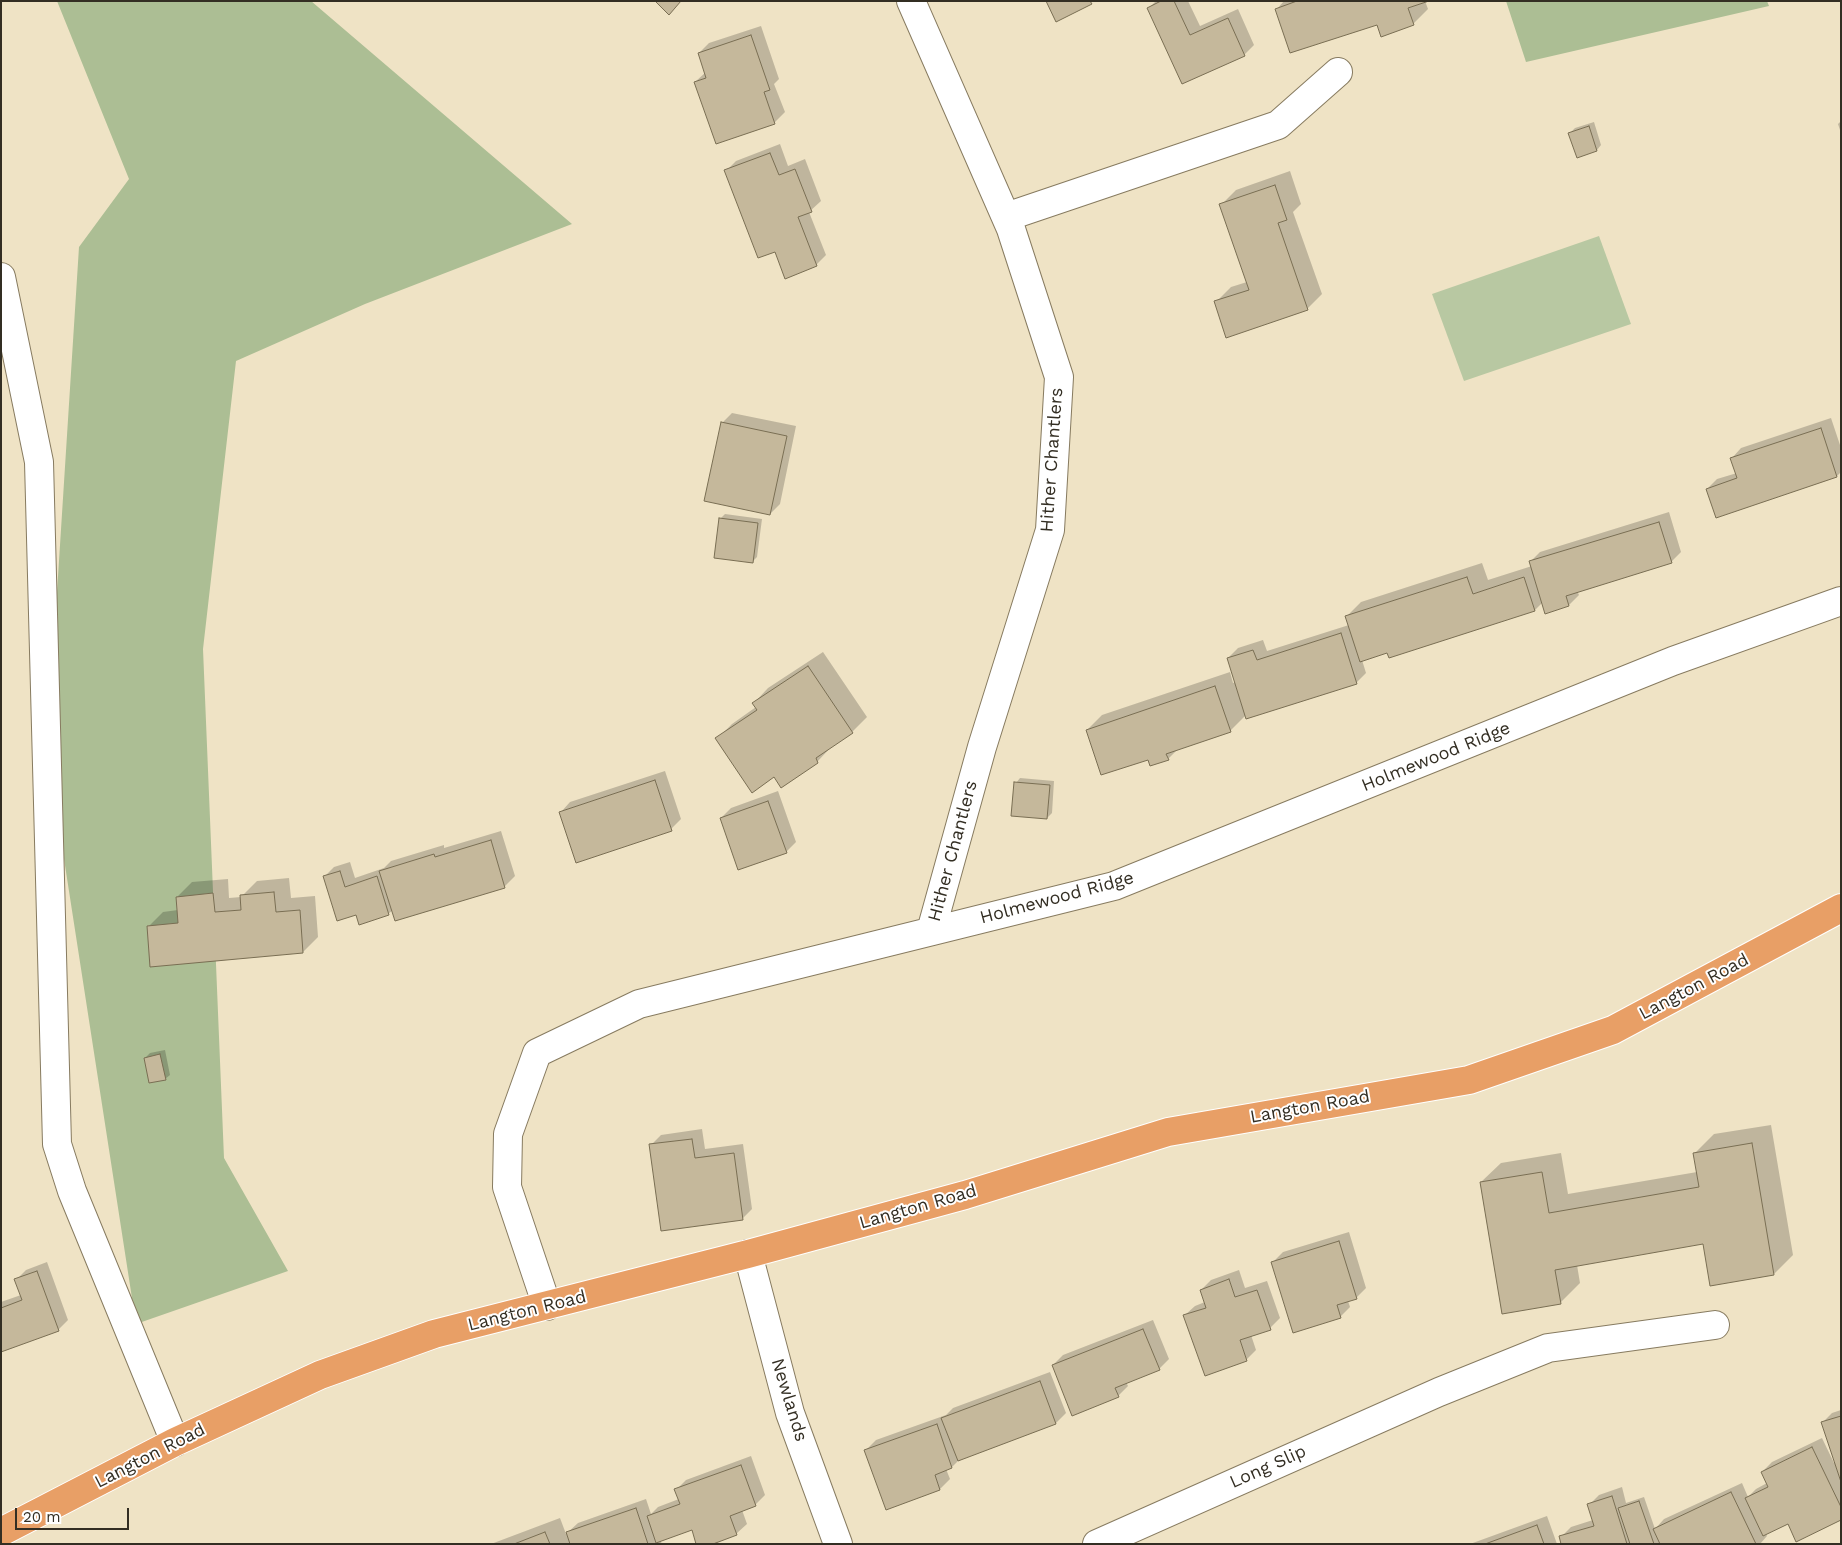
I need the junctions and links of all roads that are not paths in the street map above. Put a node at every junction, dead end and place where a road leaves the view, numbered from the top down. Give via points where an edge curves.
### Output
1 (911, 1) edge
2 (1338, 72) dead end
3 (1006, 217) junction
4 (1, 277) edge
5 (1841, 601) edge
6 (1841, 908) edge
7 (931, 932) junction
8 (748, 1254) junction
9 (547, 1306) junction
10 (1715, 1325) dead end
11 (175, 1442) junction
12 (1, 1532) edge
13 (838, 1544) edge
14 (1097, 1544) edge

1 - 3 street, Hither Chantlers
2 - 3 street via 1278,125
3 - 7 street, Hither Chantlers via 1059,377 1050,530 982,747
4 - 11 street via 39,462 57,1144 72,1192
5 - 7 street, Holmewood Ridge via 1673,661 1114,886
6 - 8 main road, Langton Road via 1613,1030 1469,1080 1168,1132 965,1195
7 - 9 street, Holmewood Ridge via 639,1004 538,1053 508,1134 507,1187
8 - 9 main road, Langton Road
8 - 13 street, Newlands via 790,1413
9 - 11 main road, Langton Road via 434,1334 320,1375
10 - 14 street, Long Slip via 1548,1348 1439,1392
11 - 12 main road, Langton Road

